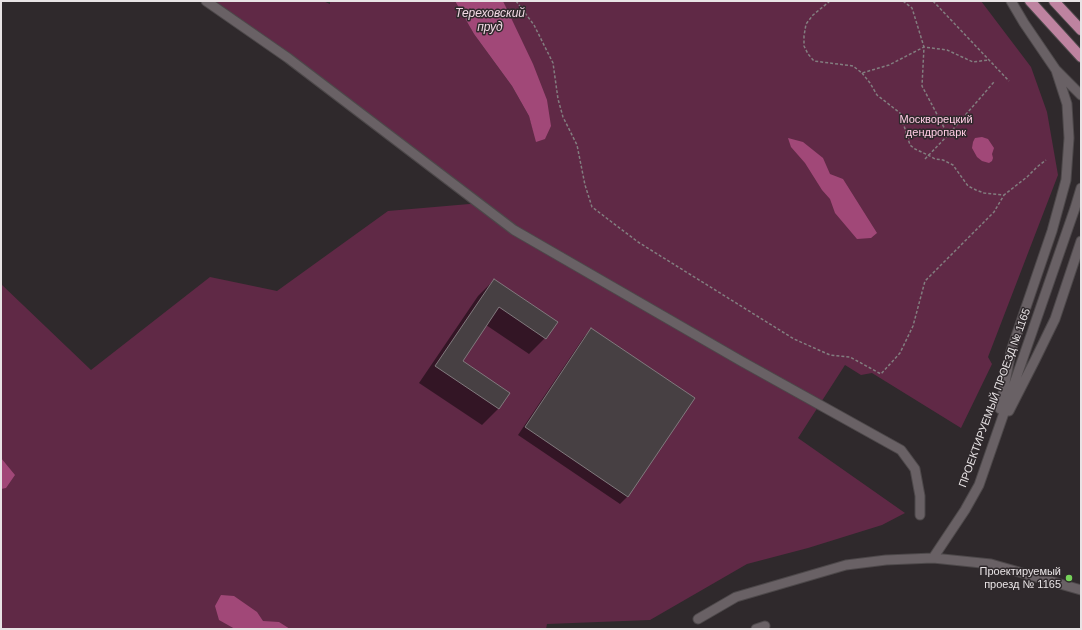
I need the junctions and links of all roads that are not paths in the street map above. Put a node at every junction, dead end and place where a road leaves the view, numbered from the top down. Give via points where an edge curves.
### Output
1 (206, 1) edge
2 (1011, 1) edge
3 (1030, 1) edge
4 (1054, 1) edge
5 (1081, 30) edge
6 (1081, 57) edge
7 (1056, 70) junction
8 (1081, 94) edge
9 (1081, 188) edge
10 (1081, 241) edge
11 (994, 440) junction
12 (920, 515) dead end
13 (933, 558) junction
14 (1081, 590) edge
15 (698, 619) dead end
16 (765, 626) dead end
17 (756, 629) edge

1 - 12 street via 288,58 514,230 902,450 915,469 920,496
2 - 7 street
3 - 6 main road
4 - 5 main road
7 - 8 street
7 - 11 street via 1067,104 1069,138 1066,180 1052,231 1011,351
9 - 11 street, ПРОЕКТИРУЕМЫЙ ПРОЕЗД № 1165
10 - 11 street via 1055,319
11 - 13 street, ПРОЕКТИРУЕМЫЙ ПРОЕЗД № 1165 via 979,485
13 - 14 street via 991,564
13 - 15 street via 846,565 736,597
16 - 17 street

